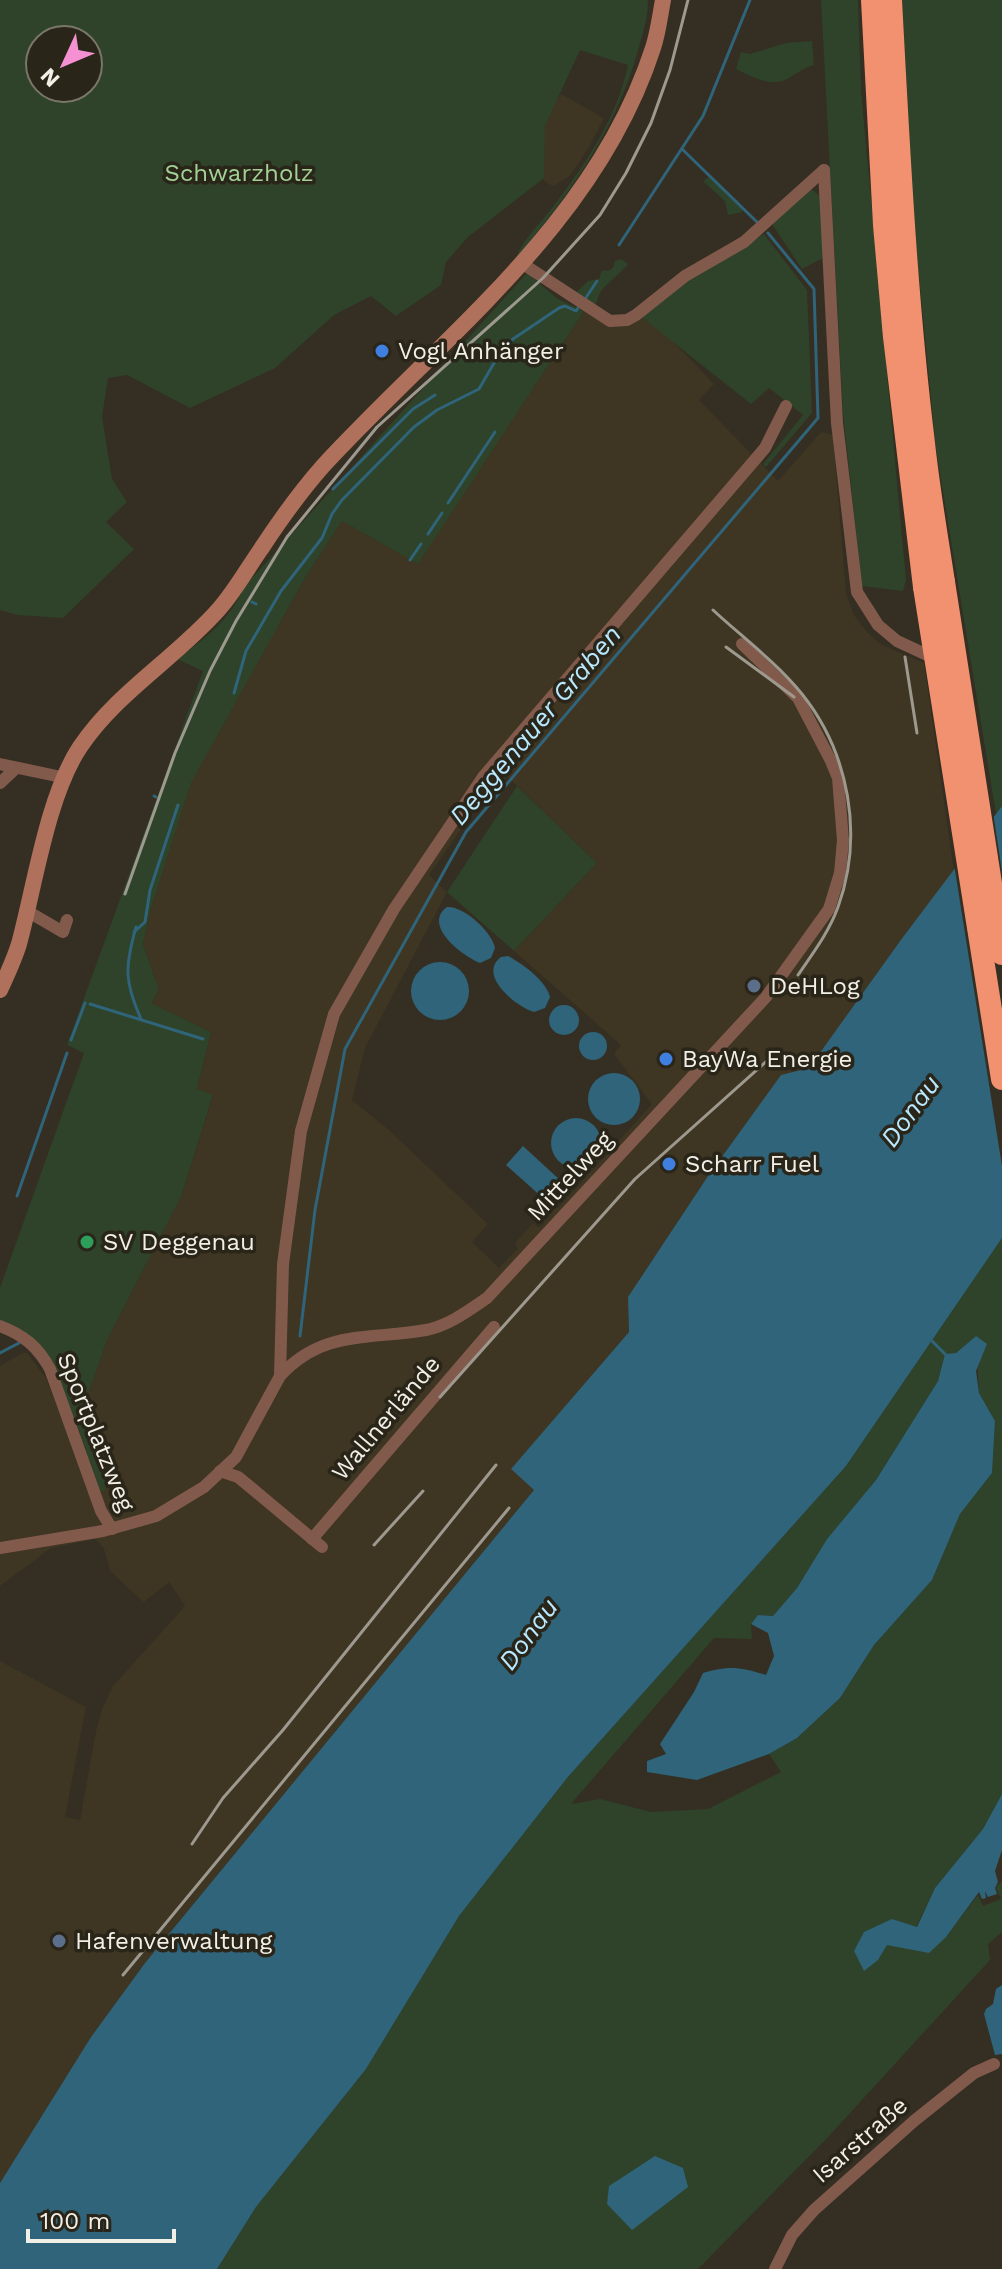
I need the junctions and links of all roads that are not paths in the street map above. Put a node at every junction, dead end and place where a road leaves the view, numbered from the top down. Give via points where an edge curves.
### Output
1 (663, 0) edge
2 (872, 0) edge
3 (891, 0) edge
4 (523, 264) junction
5 (786, 406) dead end
6 (934, 584) junction
7 (742, 644) dead end
8 (965, 670) dead end
9 (0, 764) edge
10 (16, 768) junction
11 (66, 778) junction
12 (0, 783) edge
13 (27, 911) junction
14 (67, 920) dead end
15 (1002, 954) edge
16 (0, 990) edge
17 (1002, 1079) edge
18 (0, 1326) edge
19 (494, 1327) dead end
20 (280, 1376) junction
21 (220, 1471) junction
22 (112, 1529) junction
23 (0, 1548) edge
24 (994, 2064) dead end
25 (775, 2269) edge

1 - 4 main road via 654,46 616,135 579,194
2 - 6 highway via 894,337
3 - 6 highway via 903,222
4 - 8 street via 610,321 627,320 744,242 824,170 837,423 857,592 878,625 897,641
4 - 11 main road via 324,465 279,520 220,608 117,703 78,749
5 - 20 street via 765,448 483,777 394,909 334,1014 301,1131 283,1264
6 - 15 highway, bridge
6 - 17 highway, bridge
7 - 20 street, Mittelweg via 798,698 838,778 843,840 829,909 766,997 487,1298 428,1330 335,1340 303,1354
9 - 10 street
10 - 11 street
10 - 12 street
11 - 13 main road
13 - 14 street via 63,932
13 - 16 main road
18 - 22 street, Sportplatzweg via 28,1339 50,1369
19 - 21 street, Wallnerlände via 317,1543 238,1477
20 - 21 street via 236,1457
21 - 22 street via 156,1516
22 - 23 street
24 - 25 street, Isarstraße via 974,2073 824,2200 792,2235

